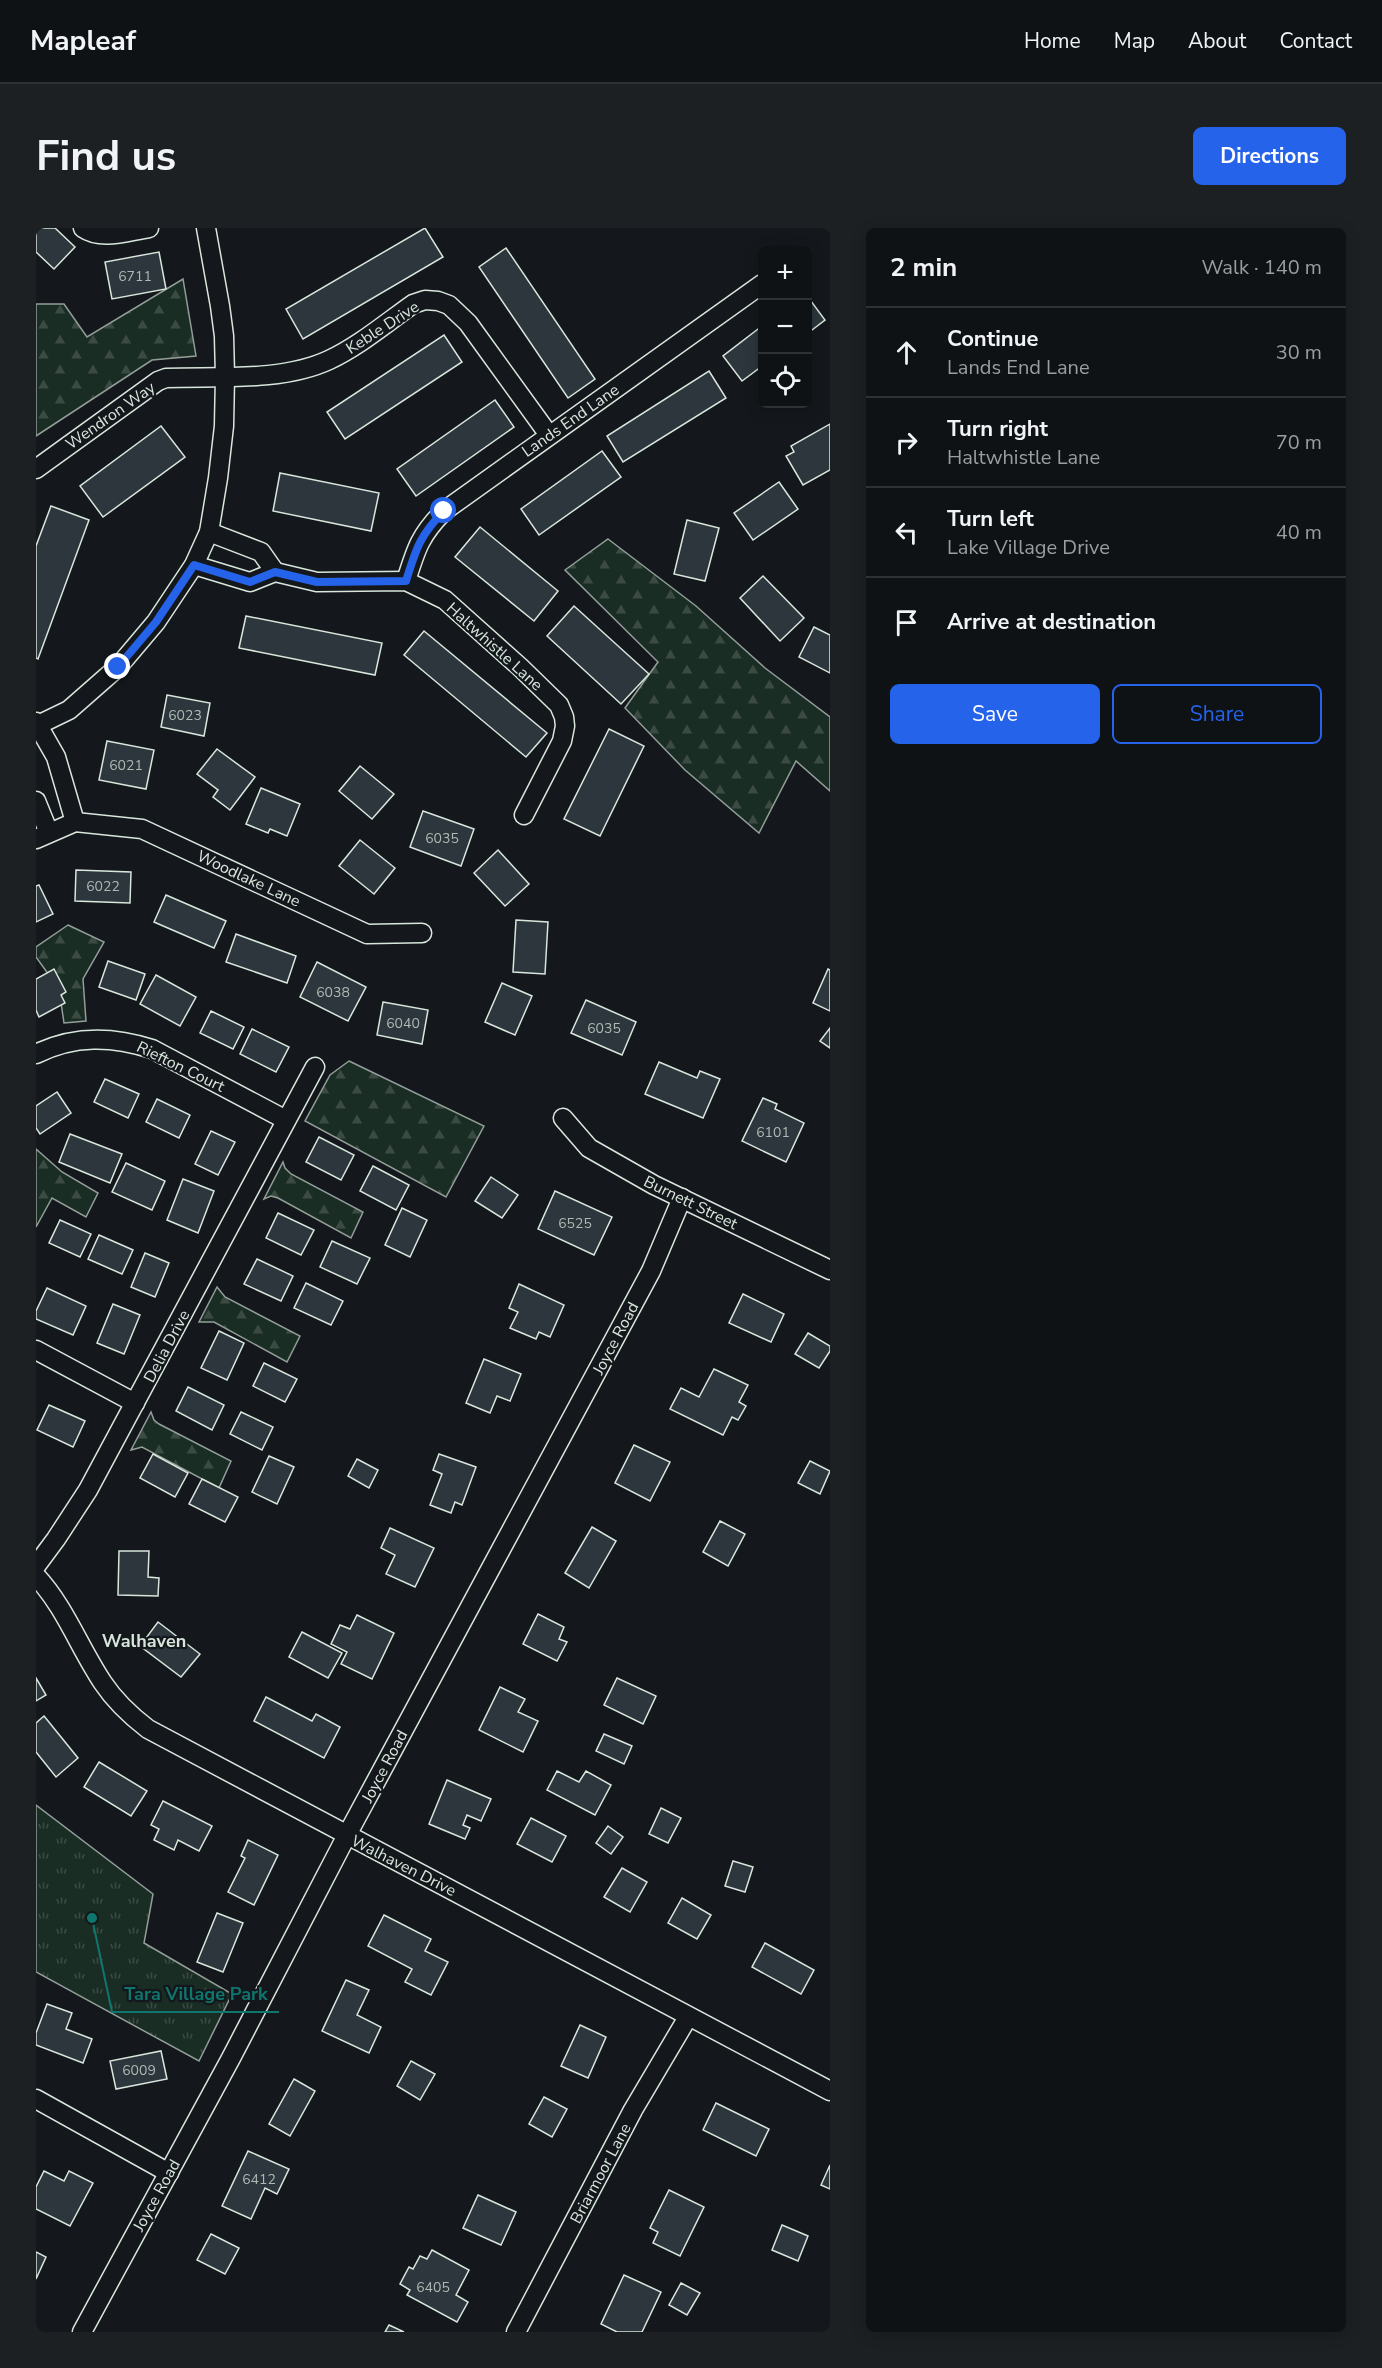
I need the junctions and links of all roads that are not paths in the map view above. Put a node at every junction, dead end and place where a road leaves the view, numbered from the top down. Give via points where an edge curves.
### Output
1 (83, 228) edge
2 (149, 228) edge
3 (206, 228) edge
4 (758, 287) edge
5 (225, 376) junction
6 (549, 435) junction
7 (36, 468) edge
8 (209, 532) junction
9 (194, 565) junction
10 (275, 572) junction
11 (406, 581) junction
12 (37, 724) edge
13 (36, 801) edge
14 (524, 815) dead end
15 (75, 822) junction
16 (42, 836) edge
17 (422, 933) dead end
18 (36, 1054) edge
19 (315, 1066) dead end
20 (563, 1118) dead end
21 (286, 1119) junction
22 (682, 1198) junction
23 (830, 1270) edge
24 (36, 1350) edge
25 (135, 1403) junction
26 (36, 1566) edge
27 (36, 1576) edge
28 (347, 1835) junction
29 (688, 2017) junction
30 (830, 2091) edge
31 (36, 2099) edge
32 (169, 2173) junction
33 (82, 2332) edge
34 (516, 2332) edge

1 - 2 street via 91,234 103,235
3 - 5 street via 221,316
4 - 6 street, Lands End Lane
5 - 6 street, Keble Drive via 281,373 319,364 344,352 413,304 438,301 449,305 468,323
5 - 7 street, Wendron Way via 158,381
5 - 8 street via 222,447
6 - 11 street, Lands End Lane via 444,511 427,528 416,547
8 - 9 street
8 - 10 street via 261,552
9 - 10 street via 250,582
9 - 12 street via 156,622 118,667 69,710
10 - 11 street, Haltwhistle Lane via 317,582
11 - 14 street, Haltwhistle Lane via 445,600 559,705 565,726 562,741
12 - 15 street via 56,757
13 - 16 street, Woodlake Lane
15 - 16 street, Woodlake Lane
15 - 17 street, Woodlake Lane via 151,832 367,934
18 - 21 street, Riefton Court via 78,1040 130,1042 152,1049
19 - 21 street, Delia Drive
20 - 22 street, Burnett Street via 589,1148
21 - 25 street, Delia Drive
22 - 23 street, Burnett Street
22 - 28 street, Joyce Road via 651,1271
24 - 25 street
25 - 26 street, Delia Drive via 88,1490
27 - 28 street, Walhaven Drive via 53,1594 103,1683 132,1716 162,1737
28 - 29 street, Walhaven Drive
28 - 32 street, Joyce Road
29 - 30 street, Walhaven Drive
29 - 34 street, Briarmoor Lane via 629,2117
31 - 32 street
32 - 33 street, Joyce Road

